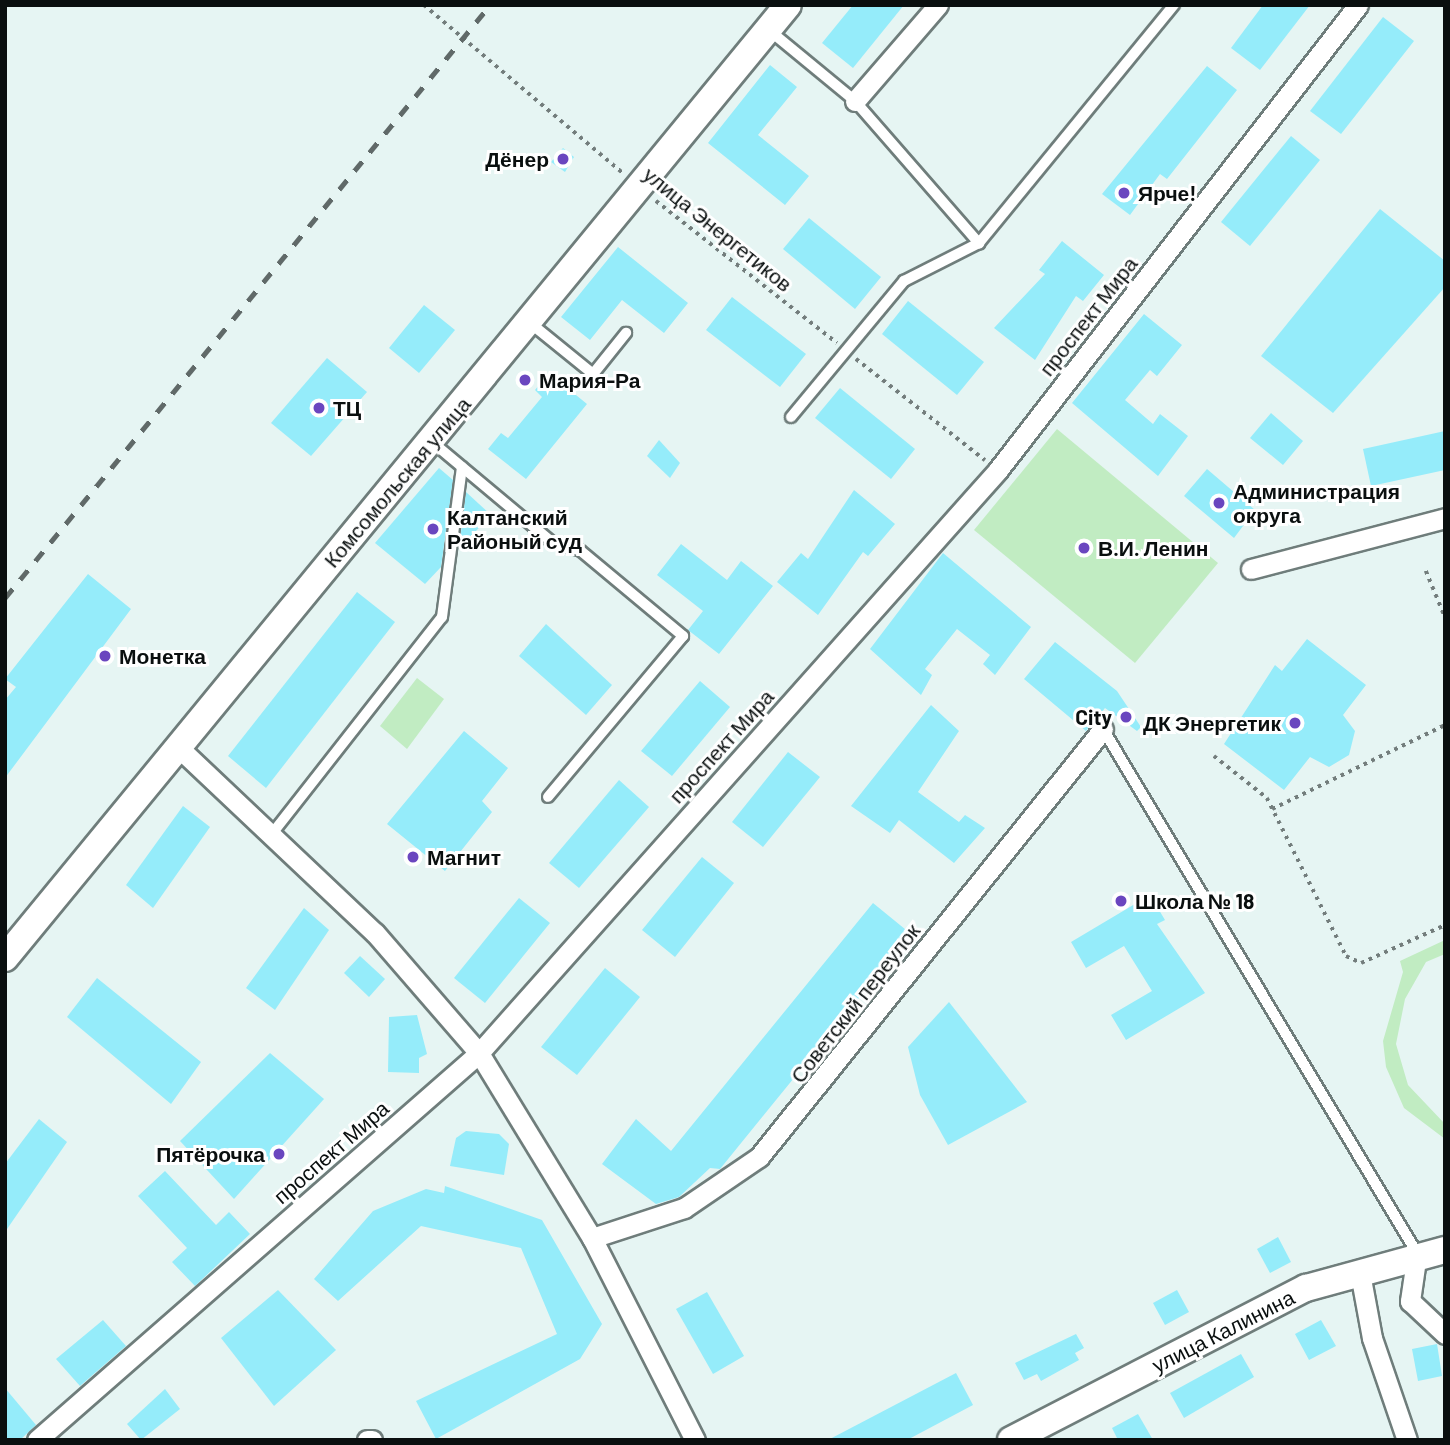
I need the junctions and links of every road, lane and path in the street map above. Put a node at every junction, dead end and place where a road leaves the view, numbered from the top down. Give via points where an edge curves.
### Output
1 (424, 5) edge
2 (788, 5) edge
3 (938, 5) edge
4 (1174, 5) edge
5 (1358, 5) edge
6 (769, 29) junction
7 (855, 101) junction
8 (640, 188) junction
9 (979, 243) junction
10 (529, 322) junction
11 (626, 333) dead end
12 (845, 350) junction
13 (791, 417) dead end
14 (431, 441) junction
15 (462, 467) junction
16 (998, 470) junction
17 (1445, 518) edge
18 (1251, 569) dead end
19 (1426, 571) dead end
20 (1445, 617) edge
21 (1445, 725) edge
22 (1102, 729) joint
23 (178, 747) junction
24 (1214, 756) dead end
25 (548, 797) dead end
26 (1272, 809) junction
27 (271, 835) junction
28 (1445, 925) edge
29 (5, 958) edge
30 (479, 1053) junction
31 (593, 1238) junction
32 (1445, 1250) edge
33 (1417, 1254) junction
34 (1360, 1273) junction
35 (1445, 1334) edge
36 (37, 1440) edge
37 (695, 1440) edge
38 (1011, 1440) edge
39 (1407, 1440) edge

1 - 8 path, улица Энергетиков
2 - 6 street, Комсомольская улица
3 - 7 street
4 - 9 lane
5 - 16 street, проспект Мира
6 - 7 lane
6 - 8 street, Комсомольская улица
7 - 9 lane
8 - 10 street, Комсомольская улица
8 - 12 path, улица Энергетиков
9 - 12 lane via 904,281
10 - 11 lane via 593,374
10 - 14 street, Комсомольская улица
12 - 13 lane
12 - 16 path, улица Энергетиков
14 - 15 lane
14 - 23 street, Комсомольская улица
15 - 25 lane via 552,542 581,551 683,636
15 - 27 lane via 442,617
16 - 30 street, проспект Мира
17 - 18 street
19 - 20 path
21 - 26 path
22 - 31 street, Советский переулок via 759,1157 684,1208
22 - 33 lane
23 - 27 street
23 - 29 street, Комсомольская улица
24 - 26 path
26 - 28 path via 1346,956 1361,963
27 - 30 street via 375,933
30 - 31 street
30 - 36 street, проспект Мира
31 - 37 street
32 - 33 street, улица Калинина
33 - 34 street, улица Калинина
33 - 35 street via 1410,1301
34 - 38 street, улица Калинина via 1306,1288
34 - 39 street via 1372,1338

